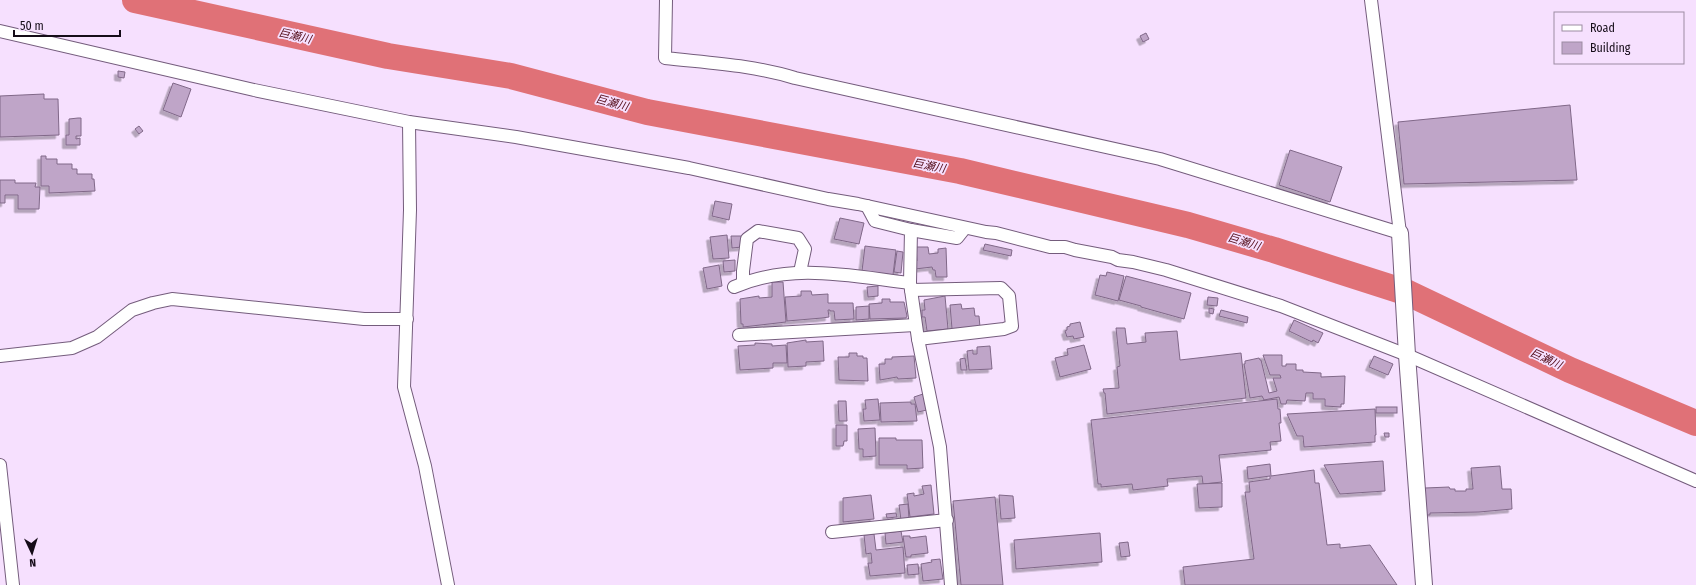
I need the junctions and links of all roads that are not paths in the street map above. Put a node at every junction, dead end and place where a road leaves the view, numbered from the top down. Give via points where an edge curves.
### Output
1 (666, 0) edge
2 (1371, 0) edge
3 (0, 31) edge
4 (409, 122) junction
5 (867, 206) junction
6 (965, 228) junction
7 (911, 230) junction
8 (1400, 233) junction
9 (800, 272) junction
10 (911, 286) junction
11 (407, 319) junction
12 (916, 325) junction
13 (739, 335) dead end
14 (918, 339) junction
15 (1407, 355) junction
16 (0, 356) edge
17 (0, 464) edge
18 (1696, 481) edge
19 (947, 520) junction
20 (832, 532) dead end
21 (13, 585) edge
22 (448, 585) edge
23 (951, 585) edge
24 (1424, 585) edge

1 - 8 street via 665,58 777,72 1153,157
2 - 8 street
3 - 4 street via 254,90
4 - 5 street via 516,137 689,168 828,200
4 - 11 street
5 - 6 street
5 - 7 street via 875,221
6 - 7 street via 957,238
6 - 15 street via 1166,270 1281,306
7 - 10 street
8 - 15 street
9 - 9 street via 753,279 739,285 747,239 758,231 798,238 805,249
9 - 10 street via 816,272
10 - 12 street
10 - 14 street via 1001,288 1010,296 1012,326
11 - 16 street via 364,319 172,299 132,310 97,337 72,348
11 - 22 street via 404,387 425,466
12 - 13 street
12 - 14 street
14 - 19 street via 940,447
15 - 18 street
15 - 24 street
17 - 21 street
19 - 20 street
19 - 23 street

